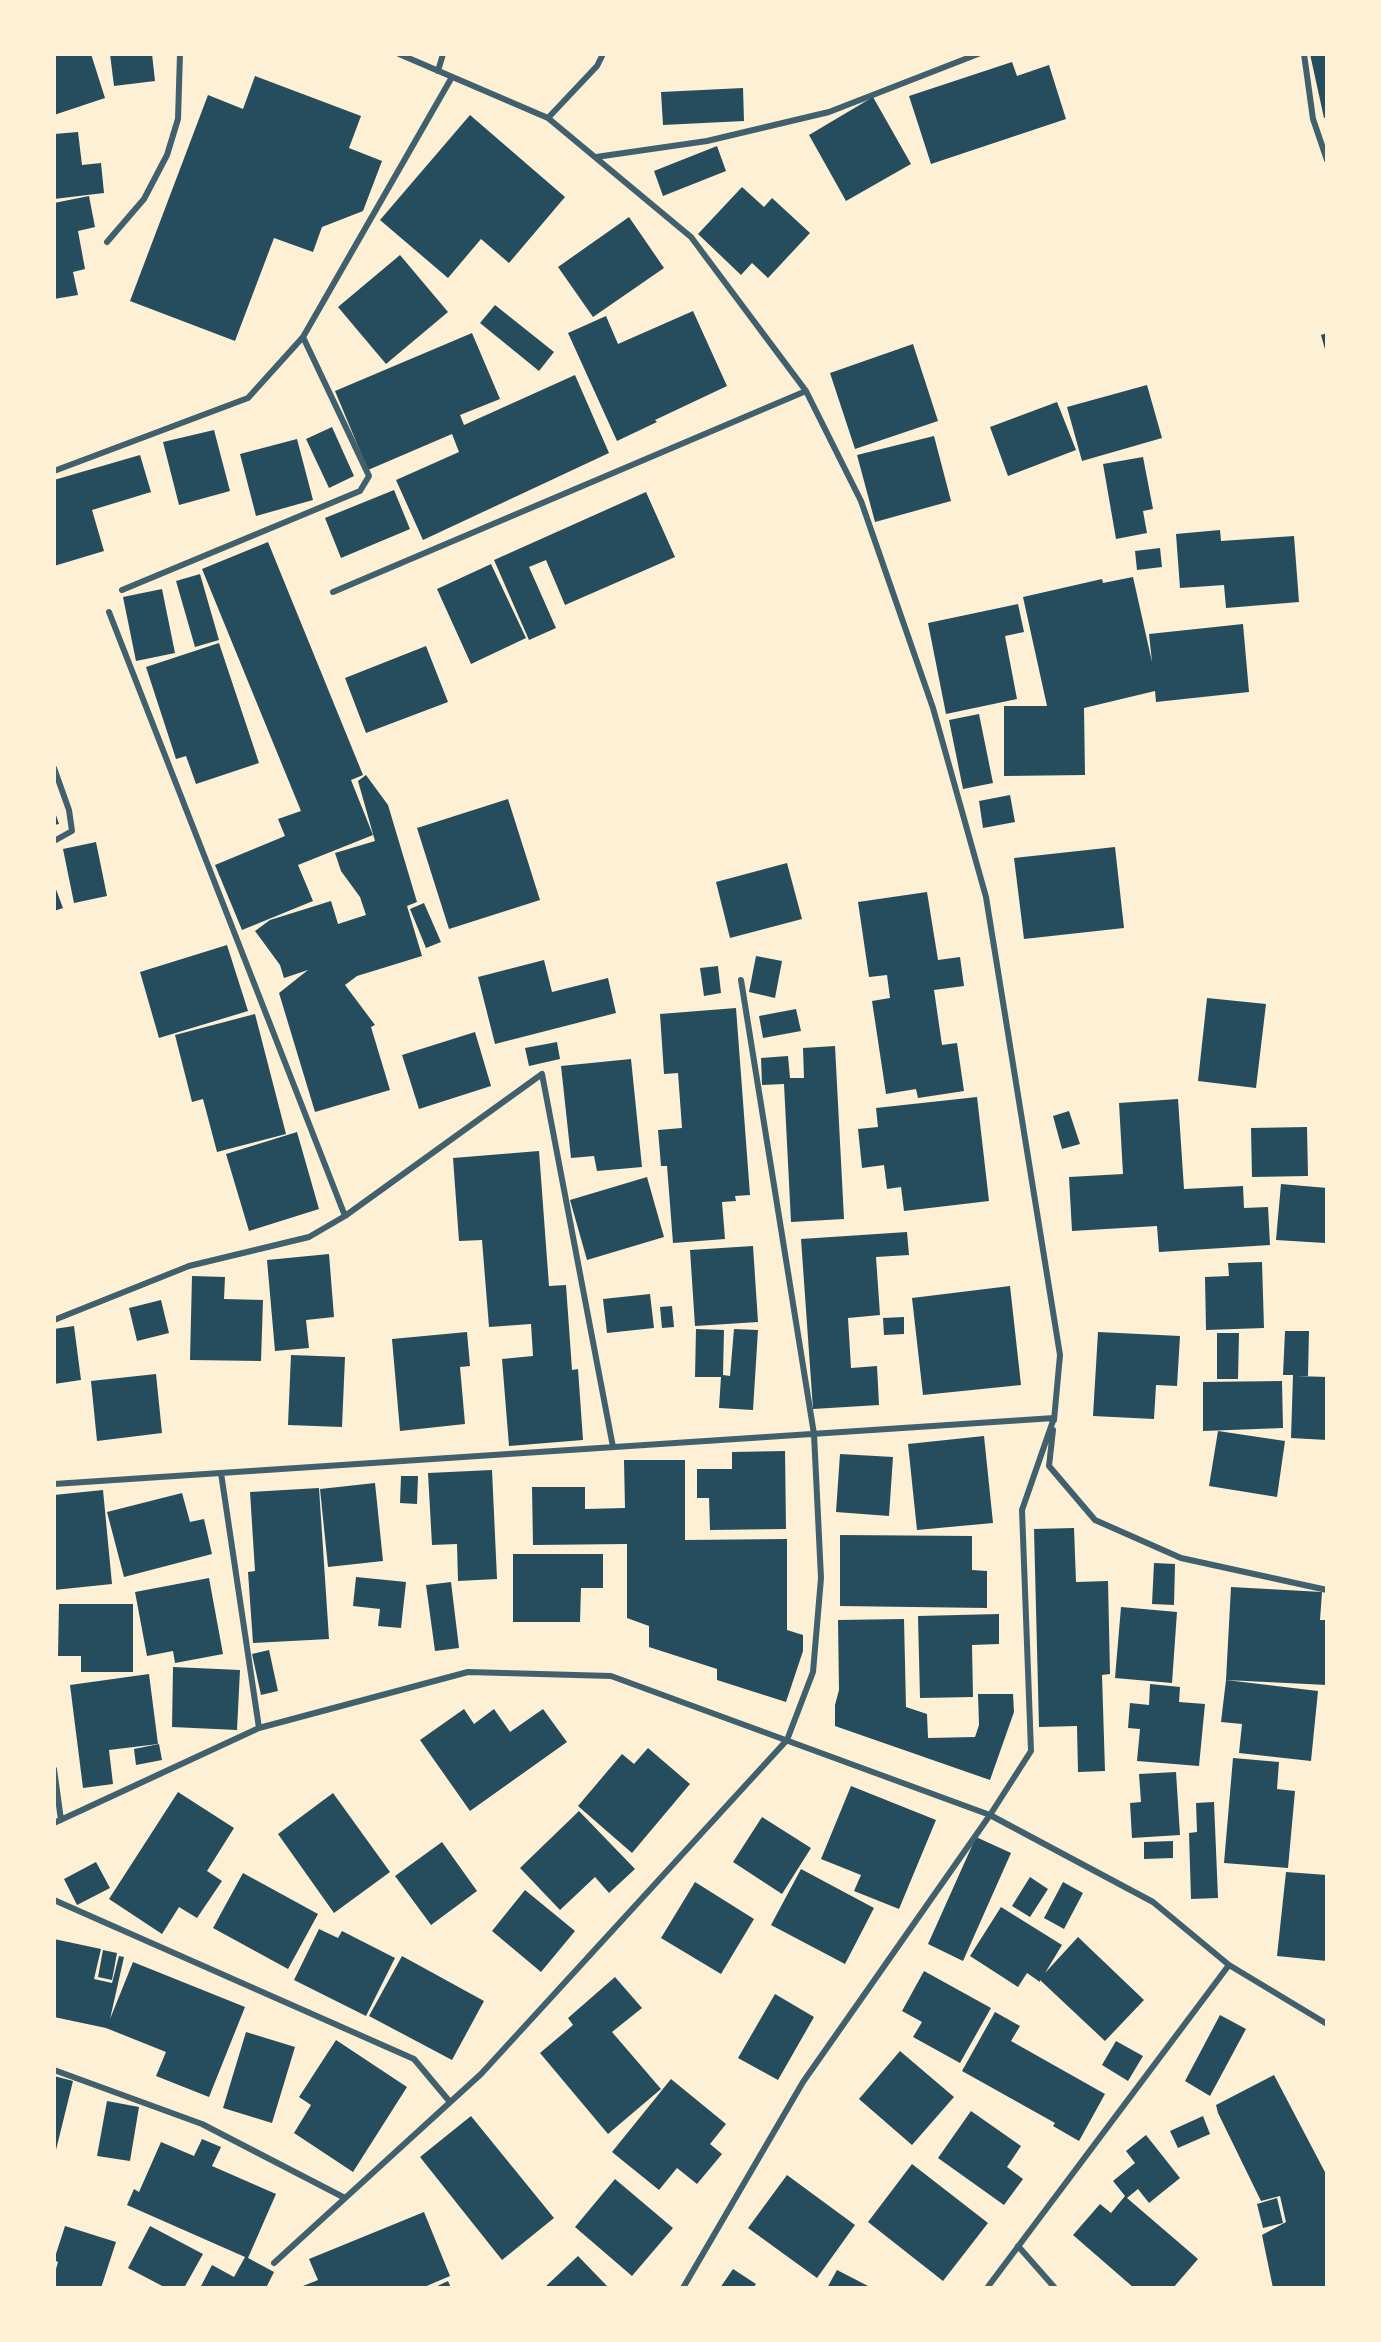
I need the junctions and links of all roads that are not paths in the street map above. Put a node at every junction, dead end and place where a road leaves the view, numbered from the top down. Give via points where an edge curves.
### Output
1 (180, 54) edge
2 (399, 54) edge
3 (443, 54) edge
4 (603, 54) edge
5 (978, 54) edge
6 (1304, 54) edge
7 (438, 71) junction
8 (452, 78) junction
9 (548, 118) junction
10 (596, 157) junction
11 (1327, 160) edge
12 (107, 242) dead end
13 (303, 337) junction
14 (806, 391) junction
15 (54, 471) edge
16 (122, 590) dead end
17 (333, 592) dead end
18 (109, 612) dead end
19 (54, 768) edge
20 (54, 841) edge
21 (741, 980) dead end
22 (345, 1216) junction
23 (54, 1320) edge
24 (1054, 1419) junction
25 (814, 1434) junction
26 (613, 1447) junction
27 (220, 1473) junction
28 (54, 1484) edge
29 (1327, 1590) edge
30 (259, 1728) junction
31 (787, 1740) junction
32 (54, 1769) edge
33 (990, 1815) junction
34 (61, 1820) junction
35 (54, 1823) edge
36 (54, 1900) edge
37 (1229, 1965) junction
38 (1327, 2025) edge
39 (54, 2070) edge
40 (450, 2102) junction
41 (345, 2198) junction
42 (1018, 2246) junction
43 (273, 2263) dead end
44 (684, 2288) edge
45 (987, 2288) edge
46 (1055, 2288) edge

1 - 12 street via 178,119 167,155 144,199
2 - 7 street
3 - 7 street
4 - 9 street via 597,66
5 - 10 street via 829,112 707,141
6 - 11 street via 1313,119
7 - 8 street
8 - 9 street
8 - 13 street
9 - 10 street
10 - 14 street via 691,237
13 - 15 street via 248,398
13 - 16 street via 369,476 360,491
14 - 17 street
14 - 24 street via 861,501 933,708 986,897 1060,1355
18 - 22 street
19 - 20 street via 72,831
21 - 25 street
22 - 23 street via 309,1237 189,1266
22 - 26 street via 542,1074
24 - 25 street
24 - 29 street via 1049,1466 1095,1520 1181,1558
24 - 33 street via 1022,1510 1031,1751
25 - 26 street
25 - 31 street via 821,1578 814,1661
26 - 27 street
27 - 28 street
27 - 30 street
30 - 31 street via 468,1672 611,1676
30 - 34 street
31 - 33 street
31 - 40 street
32 - 34 street
33 - 37 street via 1153,1902
33 - 44 street via 803,2082
34 - 35 street
36 - 40 street via 414,2059
37 - 38 street
37 - 42 street
39 - 41 street via 202,2124
40 - 41 street
41 - 43 street
42 - 45 street
42 - 46 street

